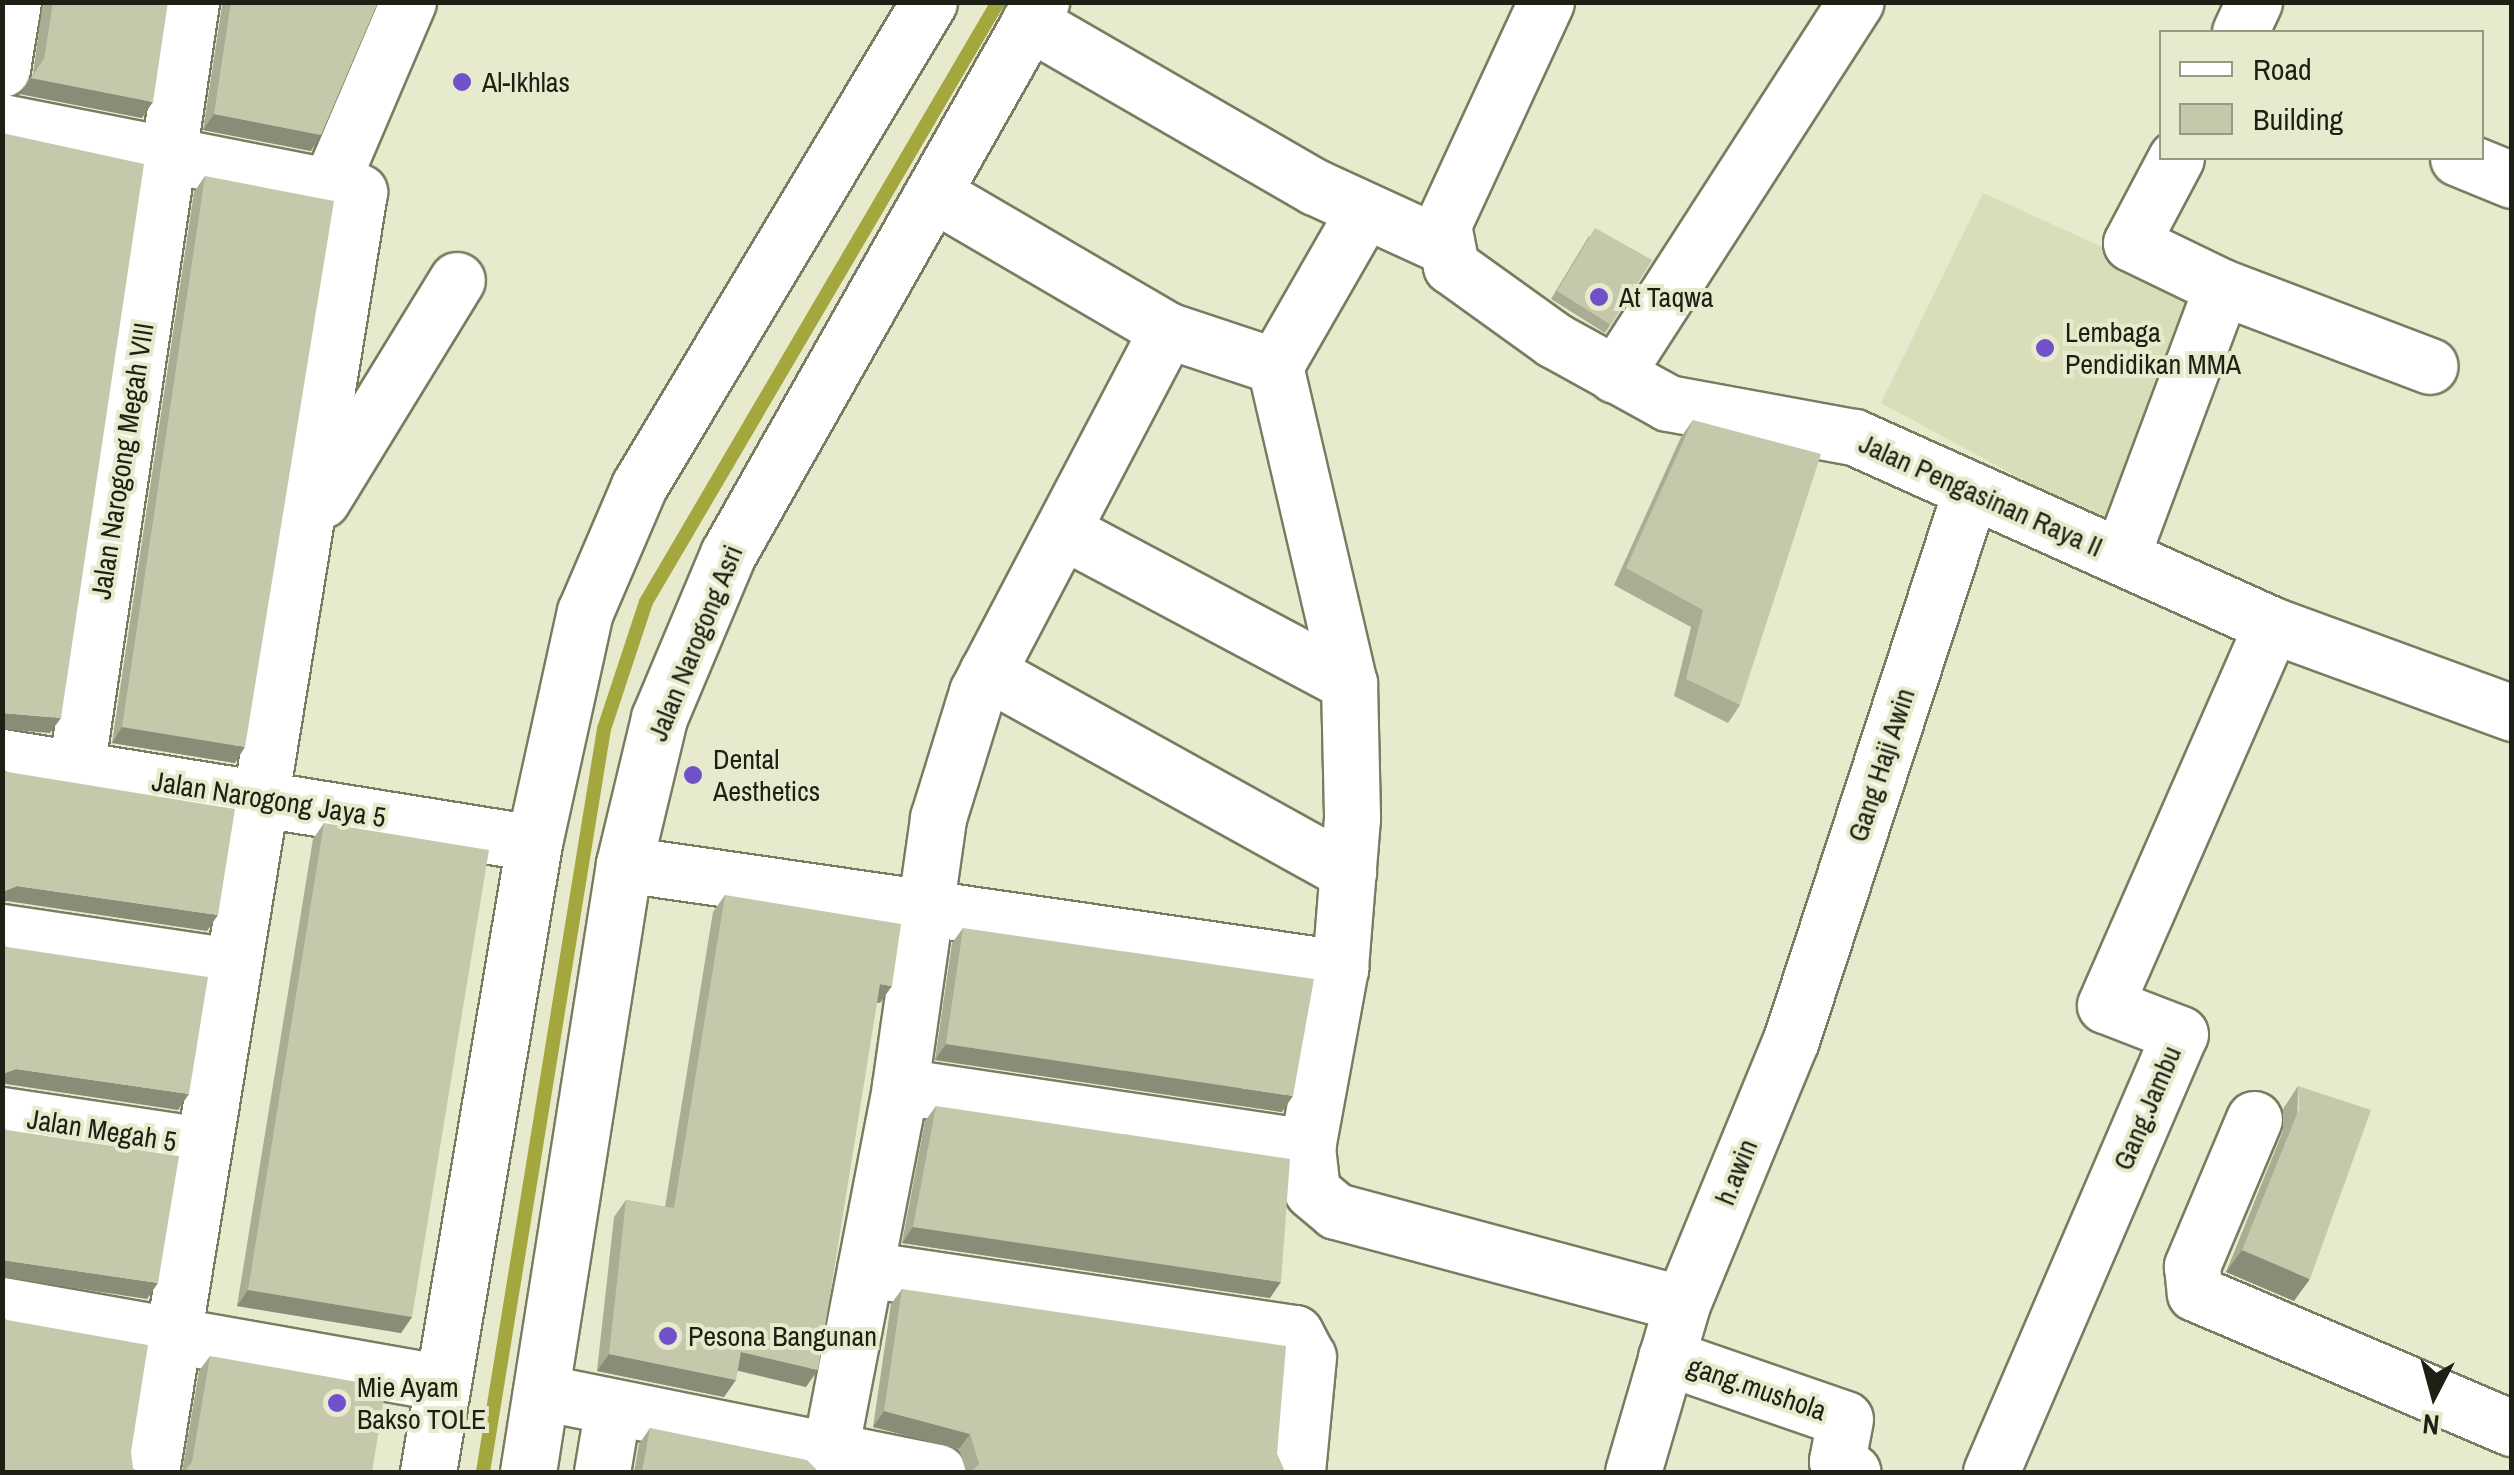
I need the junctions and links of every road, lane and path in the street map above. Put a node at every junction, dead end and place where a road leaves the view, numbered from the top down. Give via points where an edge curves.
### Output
1 (13, 2) edge
2 (191, 2) edge
3 (408, 2) edge
4 (930, 2) edge
5 (1546, 2) edge
6 (1855, 2) edge
7 (2254, 2) edge
8 (1035, 12) edge
9 (2241, 30) edge
10 (2, 69) edge
11 (2, 122) edge
12 (168, 154) junction
13 (2175, 160) edge
14 (2463, 160) edge
15 (2512, 180) edge
16 (330, 187) junction
17 (936, 194) junction
18 (1364, 212) junction
19 (1446, 247) junction
20 (456, 280) dead end
21 (2222, 287) junction
22 (1167, 330) junction
23 (1275, 366) junction
24 (2430, 366) dead end
25 (1615, 375) junction
26 (1971, 490) junction
27 (310, 520) junction
28 (1064, 532) junction
29 (2121, 557) junction
30 (2272, 625) junction
31 (988, 672) junction
32 (1349, 683) junction
33 (2512, 714) edge
34 (2, 757) edge
35 (76, 769) junction
36 (258, 796) junction
37 (534, 843) junction
38 (624, 864) junction
39 (1348, 872) junction
40 (925, 905) junction
41 (2, 932) edge
42 (231, 966) junction
43 (1340, 968) junction
44 (1791, 1040) joint
45 (900, 1086) junction
46 (2, 1114) edge
47 (2254, 1119) dead end
48 (202, 1145) junction
49 (1306, 1146) junction
50 (864, 1269) junction
51 (1682, 1304) junction
52 (2, 1305) edge
53 (173, 1331) junction
54 (1666, 1357) junction
55 (440, 1382) junction
56 (541, 1392) junction
57 (614, 1408) junction
58 (2512, 1428) edge
59 (828, 1463) edge
60 (151, 1472) edge
61 (428, 1472) edge
62 (528, 1472) edge
63 (602, 1472) edge
64 (938, 1472) edge
65 (1297, 1472) edge
66 (1632, 1472) edge
67 (1852, 1472) edge
68 (1990, 1472) edge

1 - 10 street
2 - 12 street, Jalan Narogong Megah VIII
3 - 16 street
4 - 37 street via 639,486 584,612
5 - 19 street via 1443,225
6 - 25 street
7 - 9 street
8 - 17 street, Jalan Narogong Asri
8 - 18 street
11 - 12 street
12 - 16 street
12 - 35 street, Jalan Narogong Megah VIII
13 - 21 street via 2131,244
14 - 15 street
16 - 27 street via 359,192
17 - 22 street
17 - 38 street, Jalan Narogong Asri via 728,554 658,718
18 - 19 street
18 - 23 street
19 - 25 street, Jalan Pengasinan Raya II via 1451,266
20 - 27 street
21 - 24 street
21 - 29 street
22 - 23 street
22 - 28 street
23 - 32 street
25 - 26 street, Jalan Pengasinan Raya II via 1668,403 1854,437
26 - 29 street, Jalan Pengasinan Raya II
26 - 44 street, Gang Haji Awin
27 - 36 street
28 - 31 street
28 - 32 street
29 - 30 street, Jalan Pengasinan Raya II
30 - 33 street, Jalan Pengasinan Raya II
30 - 68 street, Gang.Jambu via 2105,1005 2180,1034
31 - 39 street
31 - 40 street via 938,818
32 - 39 street
34 - 35 street, Jalan Narogong Jaya 5
35 - 36 street, Jalan Narogong Jaya 5
36 - 37 street, Jalan Narogong Jaya 5
36 - 42 street
37 - 55 street
38 - 40 street
38 - 56 street, Jalan Narogong Asri
39 - 43 street
40 - 43 street
40 - 45 street
41 - 42 street
42 - 48 street
43 - 49 street
44 - 51 street, h.awin
45 - 49 street
45 - 50 street
46 - 48 street, Jalan Megah 5
47 - 58 street via 2192,1266 2195,1293
48 - 53 street
49 - 51 street via 1312,1191 1336,1211
50 - 59 street
50 - 65 street via 1295,1333 1308,1357
51 - 54 street, h.awin
52 - 53 street
53 - 55 street
53 - 60 street
54 - 66 street, h.awin
54 - 67 street, gang.mushola via 1845,1419 1837,1461
55 - 61 street
56 - 57 street
56 - 62 street, Jalan Narogong Asri
57 - 59 street
57 - 63 street
59 - 64 street

